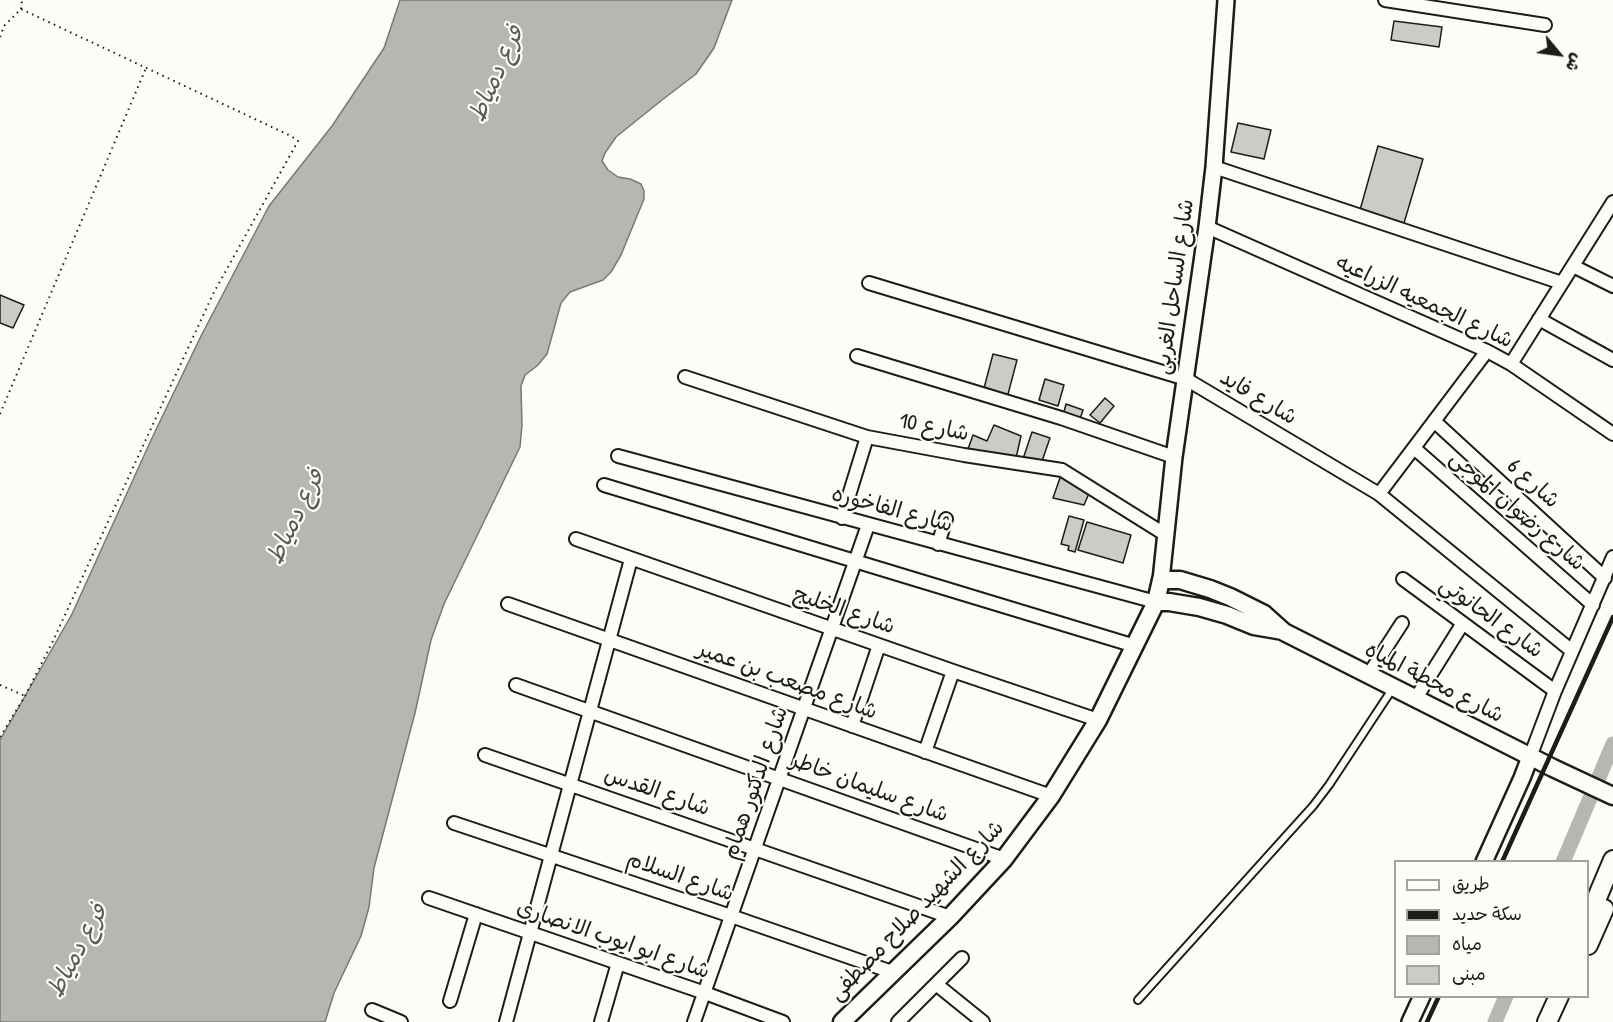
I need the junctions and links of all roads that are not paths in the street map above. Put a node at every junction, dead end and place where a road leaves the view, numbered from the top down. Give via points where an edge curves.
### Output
1 (1226, 0) edge
2 (1385, 0) edge
3 (1545, 25) dead end
4 (1214, 167) junction
5 (1613, 202) edge
6 (1207, 227) junction
7 (1573, 266) junction
8 (1562, 283) junction
9 (869, 284) dead end
10 (1613, 286) edge
11 (1539, 319) junction
12 (1487, 351) junction
13 (857, 356) dead end
14 (1613, 360) edge
15 (1511, 364) junction
16 (685, 377) dead end
17 (1186, 379) junction
18 (1434, 421) junction
19 (1613, 434) edge
20 (867, 436) junction
21 (1413, 448) junction
22 (618, 456) dead end
23 (1174, 457) junction
24 (604, 485) dead end
25 (1379, 494) junction
26 (842, 518) junction
27 (946, 519) dead end
28 (868, 525) junction
29 (1166, 535) junction
30 (576, 539) dead end
31 (938, 544) junction
32 (1613, 557) edge
33 (631, 559) junction
34 (855, 562) junction
35 (1605, 578) junction
36 (1161, 579) junction
37 (1403, 579) dead end
38 (1156, 602) junction
39 (508, 604) dead end
40 (1593, 605) junction
41 (1402, 623) dead end
42 (1463, 623) junction
43 (832, 628) junction
44 (1284, 632) junction
45 (609, 640) junction
46 (879, 645) junction
47 (1135, 646) junction
48 (1572, 651) junction
49 (953, 671) junction
50 (1369, 674) junction
51 (516, 685) dead end
52 (1394, 687) junction
53 (1555, 691) junction
54 (1416, 698) junction
55 (804, 709) junction
56 (590, 711) junction
57 (1098, 720) junction
58 (852, 726) junction
59 (925, 752) junction
60 (485, 756) dead end
61 (1530, 757) junction
62 (779, 779) junction
63 (570, 784) junction
64 (1051, 796) junction
65 (1613, 796) edge
66 (454, 823) dead end
67 (755, 849) junction
68 (551, 856) junction
69 (1004, 859) junction
70 (1484, 860) edge
71 (1613, 860) edge
72 (429, 898) dead end
73 (1611, 901) edge
74 (476, 914) junction
75 (1589, 914) edge
76 (732, 916) junction
77 (950, 916) junction
78 (530, 933) junction
79 (1589, 941) edge
80 (962, 958) dead end
81 (618, 963) junction
82 (892, 972) junction
83 (936, 984) junction
84 (705, 993) junction
85 (1421, 998) edge
86 (1558, 998) edge
87 (1138, 1000) dead end
88 (450, 1001) dead end
89 (372, 1010) dead end
90 (400, 1022) edge
91 (506, 1022) edge
92 (601, 1022) edge
93 (694, 1022) edge
94 (783, 1022) edge
95 (842, 1022) edge
96 (898, 1022) edge
97 (983, 1022) edge
98 (1410, 1022) edge
99 (1547, 1022) edge

1 - 4 street, شارع الساحل الغربى
2 - 3 street
4 - 6 street, شارع الساحل الغربى
4 - 8 street
5 - 7 street
6 - 12 street, شارع الجمعيه الزراعيه
6 - 17 street, شارع الساحل الغربى
7 - 8 street
7 - 10 street
8 - 11 street
9 - 17 street, شارع فايد
11 - 14 street
11 - 15 street
12 - 15 street, شارع الجمعيه الزراعيه
12 - 18 street
13 - 23 street
15 - 19 street, شارع الجمعيه الزراعيه
16 - 20 street, شارع 10
17 - 23 street, شارع الساحل الغربى
17 - 25 street, شارع فايد
18 - 21 street
18 - 35 street, شارع 6
20 - 26 street
20 - 29 street, شارع 10 via 1062,470
21 - 25 street
21 - 40 street, شارع رضوان الموجى
22 - 26 street, شارع الفاخوره
23 - 29 street, شارع الساحل الغربى
24 - 34 street
25 - 48 street, شارع فايد
26 - 28 street, شارع الفاخوره
27 - 31 street
28 - 31 street, شارع الفاخوره
28 - 34 street, شارع الدكتور همام
29 - 36 street, شارع الساحل الغربى
30 - 33 street, شارع الخليج
31 - 38 street, شارع الفاخوره
32 - 35 street
33 - 43 street, شارع الخليج
33 - 45 street
34 - 43 street, شارع الدكتور همام
34 - 47 street
35 - 40 street
36 - 38 main road, شارع الشهيد صلاح مصطفى
36 - 44 main road via 1180,580 1230,597 1264,614
37 - 42 street, شارع الحانوتي
38 - 44 main road via 1199,607
38 - 47 main road, شارع الشهيد صلاح مصطفى
39 - 45 street, شارع مصعب بن عمير
40 - 48 street
41 - 50 street
42 - 53 street, شارع الحانوتي
42 - 54 street
43 - 46 street, شارع الخليج
43 - 55 street, شارع الدكتور همام
44 - 50 main road, شارع محطة المياه
45 - 55 street, شارع مصعب بن عمير
45 - 56 street
46 - 49 street, شارع الخليج
46 - 58 street
47 - 57 main road, شارع الشهيد صلاح مصطفى
48 - 53 street
49 - 57 street, شارع الخليج
49 - 59 street
50 - 52 main road, شارع محطة المياه
51 - 56 street, شارع سليمان خاطر
52 - 54 main road, شارع محطة المياه
52 - 87 lane via 1313,806
53 - 61 street
54 - 61 main road, شارع محطة المياه
55 - 58 street, شارع مصعب بن عمير
55 - 62 street, شارع الدكتور همام
56 - 62 street, شارع سليمان خاطر
56 - 63 street
57 - 64 main road, شارع الشهيد صلاح مصطفى
58 - 59 street, شارع مصعب بن عمير
59 - 64 street, شارع مصعب بن عمير
60 - 63 street, شارع القدس
61 - 65 main road, شارع محطة المياه
61 - 70 street
62 - 67 street, شارع الدكتور همام
62 - 69 street, شارع سليمان خاطر
63 - 67 street, شارع القدس
63 - 68 street
64 - 69 main road, شارع الشهيد صلاح مصطفى
66 - 68 street, شارع السلام
67 - 76 street, شارع الدكتور همام
67 - 77 street, شارع القدس
68 - 76 street, شارع السلام
68 - 78 street
69 - 77 main road, شارع الشهيد صلاح مصطفى
71 - 75 main road
72 - 74 street, شارع ابو ايوب الانصارى
73 - 79 main road
74 - 78 street, شارع ابو ايوب الانصارى
74 - 88 street
76 - 82 street, شارع السلام
76 - 84 street, شارع الدكتور همام
77 - 82 main road, شارع الشهيد صلاح مصطفى
78 - 81 street, شارع ابو ايوب الانصارى
78 - 91 street
80 - 83 street
81 - 84 street, شارع ابو ايوب الانصارى
81 - 92 street
82 - 95 main road, شارع الشهيد صلاح مصطفى
83 - 96 street
83 - 97 street
84 - 93 street, شارع الدكتور همام
84 - 94 street, شارع ابو ايوب الانصارى
85 - 98 street
86 - 99 main road
89 - 90 street

